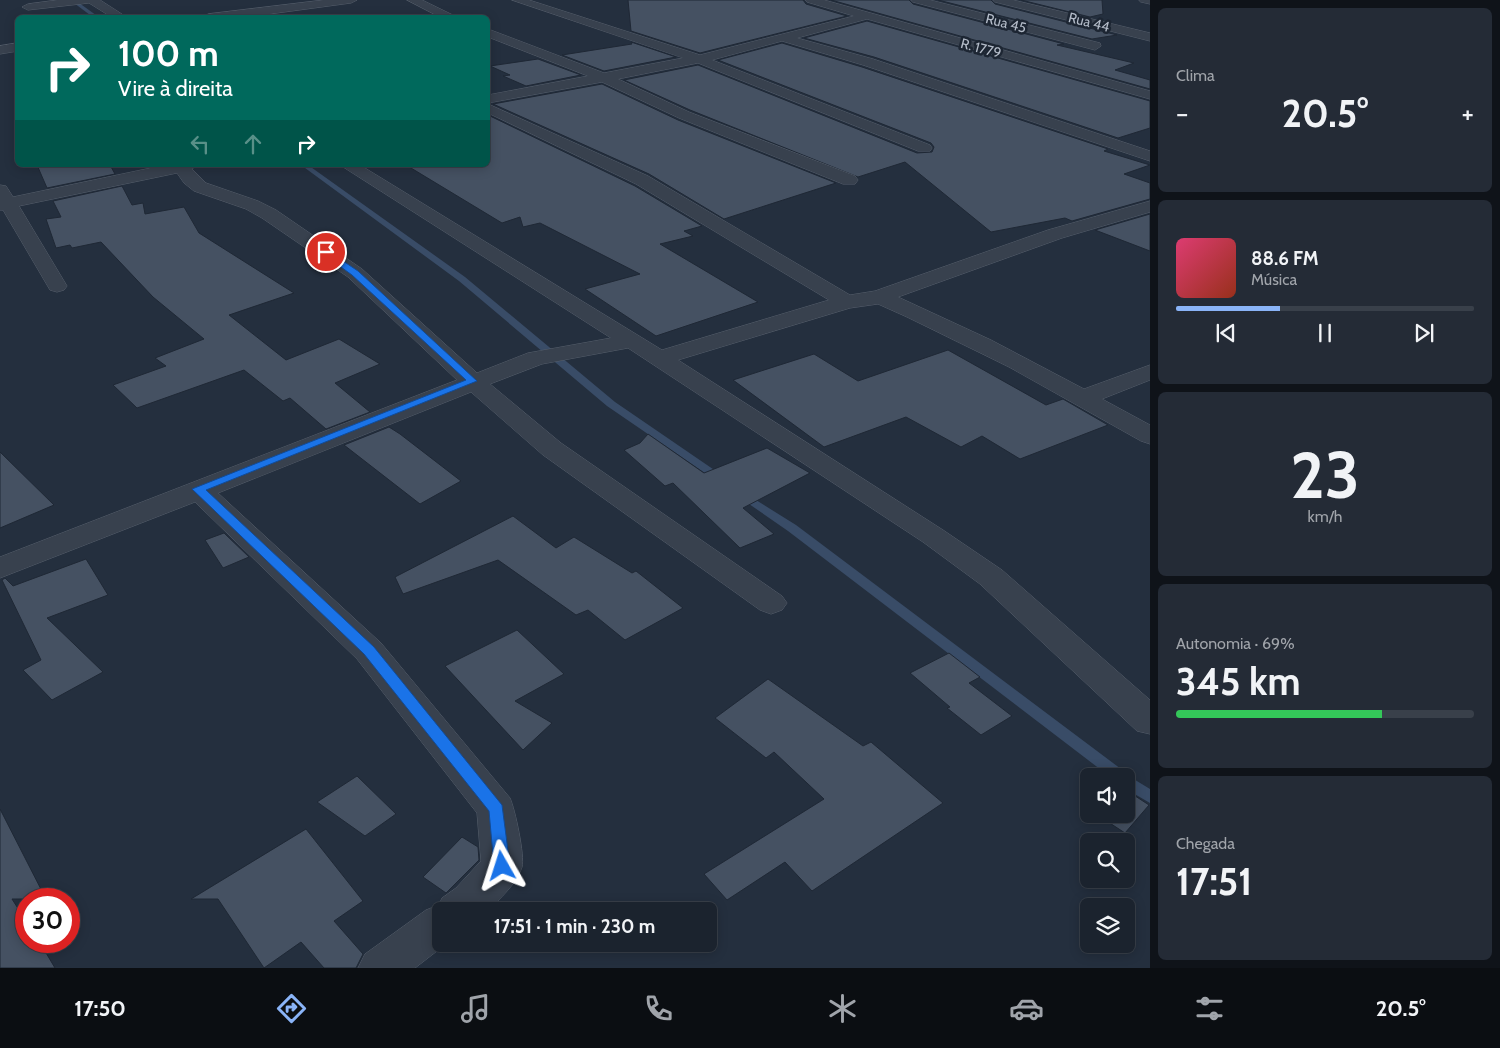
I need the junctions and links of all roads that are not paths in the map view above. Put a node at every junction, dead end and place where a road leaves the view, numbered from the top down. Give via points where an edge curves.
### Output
1 (92, 0) edge
2 (351, 0) edge
3 (413, 0) edge
4 (518, 0) edge
5 (812, 0) edge
6 (917, 0) edge
7 (999, 0) edge
8 (1145, 0) edge
9 (76, 1) edge
10 (1150, 1) edge
11 (24, 3) edge
12 (38, 15) edge
13 (117, 15) edge
14 (232, 15) edge
15 (446, 15) edge
16 (866, 16) junction
17 (490, 34) edge
18 (1147, 35) edge
19 (784, 38) junction
20 (1104, 44) junction
21 (15, 48) edge
22 (0, 50) edge
23 (698, 59) junction
24 (1030, 61) junction
25 (604, 77) junction
26 (1150, 95) edge
27 (490, 99) edge
28 (490, 109) edge
29 (924, 148) dead end
30 (1150, 156) edge
31 (173, 167) edge
32 (185, 167) edge
33 (351, 167) edge
34 (849, 180) dead end
35 (3, 199) edge
36 (1150, 206) edge
37 (58, 286) dead end
38 (880, 297) junction
39 (847, 302) junction
40 (631, 341) junction
41 (659, 358) junction
42 (1150, 372) edge
43 (472, 381) junction
44 (1083, 398) junction
45 (1150, 436) edge
46 (198, 489) junction
47 (0, 568) edge
48 (771, 603) dead end
49 (1150, 720) edge
50 (470, 902) edge
51 (432, 930) edge
52 (380, 968) edge

1 - 13 street
2 - 14 street
3 - 15 street
4 - 23 street
5 - 16 street, R. 1779
6 - 20 street, Rua 45
7 - 18 street, Rua 44
8 - 10 street
9 - 11 street
11 - 12 street
16 - 19 street
16 - 24 street, R. 1779
17 - 25 street
18 - 20 street
19 - 23 street
19 - 30 street via 868,62
20 - 24 street
21 - 22 street
23 - 25 street
23 - 29 street
24 - 26 street, R. 1779
25 - 27 street
25 - 34 street via 684,115
28 - 39 street via 642,180
31 - 35 street
32 - 43 street via 190,179 200,187 252,205 355,273
33 - 40 street
35 - 37 street
36 - 38 street via 1055,234
38 - 39 street
38 - 44 street via 930,318
39 - 41 street
40 - 41 street
40 - 43 street via 547,356
41 - 49 street via 992,577
42 - 44 street
43 - 46 street
43 - 48 street via 552,449
44 - 45 street
46 - 47 street
46 - 50 street via 369,651 496,809 502,866
51 - 52 street

